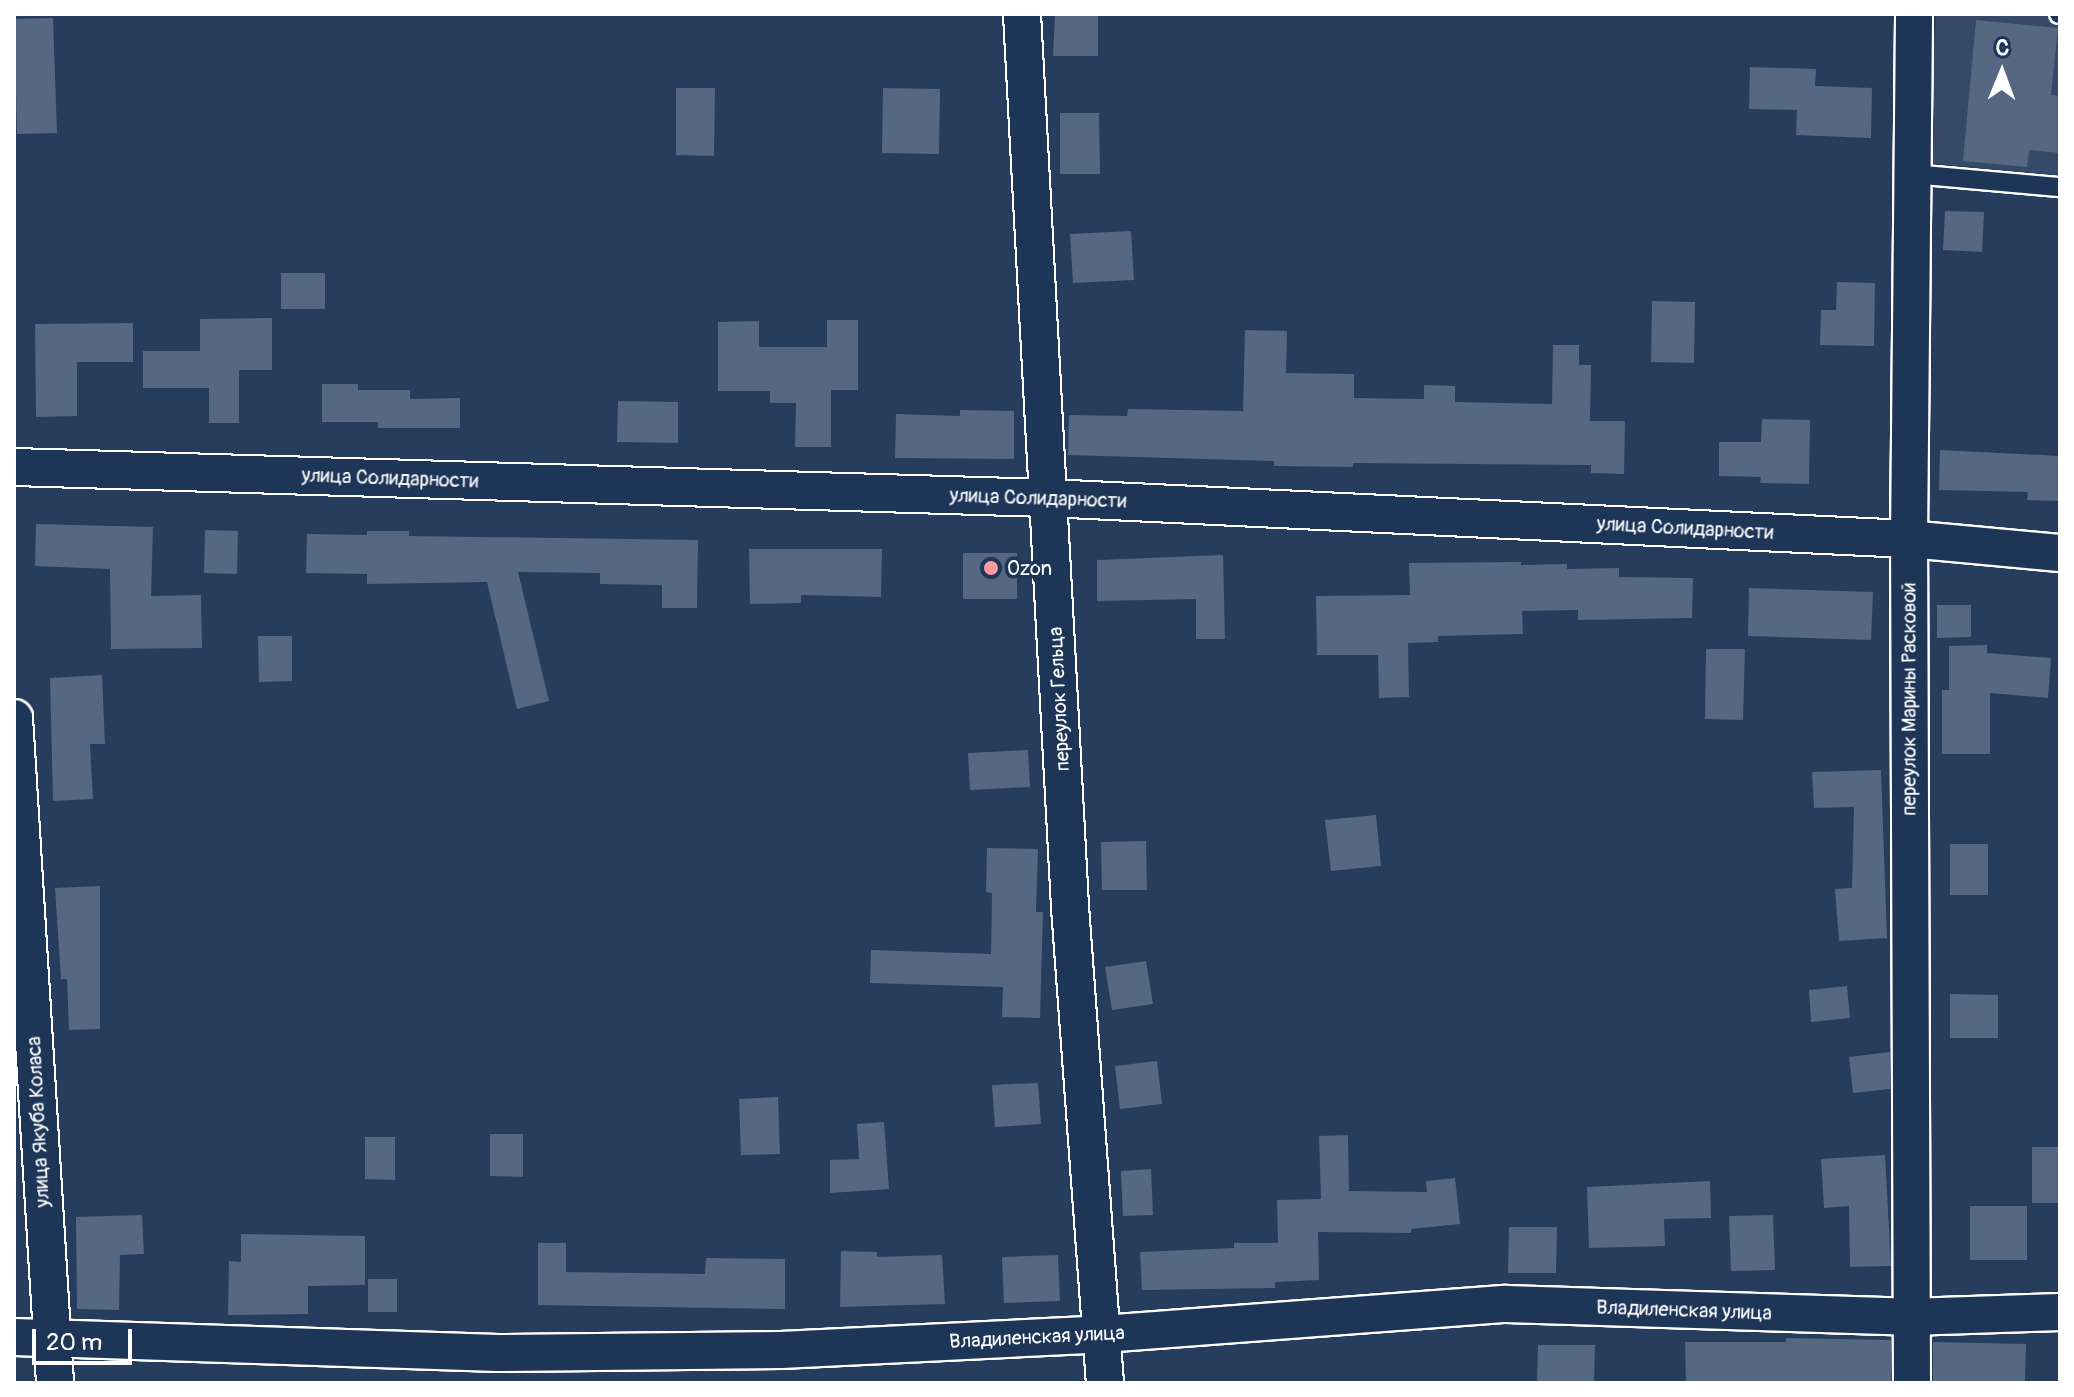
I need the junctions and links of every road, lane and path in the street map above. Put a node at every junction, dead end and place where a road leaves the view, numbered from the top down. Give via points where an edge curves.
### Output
1 (1022, 14) edge
2 (1914, 14) edge
3 (1913, 174) junction
4 (2060, 187) edge
5 (14, 467) edge
6 (1048, 498) junction
7 (1909, 539) junction
8 (2060, 553) edge
9 (14, 718) edge
10 (2060, 1312) edge
11 (1909, 1317) junction
12 (1103, 1334) junction
13 (14, 1337) edge
14 (51, 1337) junction
15 (55, 1383) edge
16 (1105, 1383) edge
17 (1912, 1383) edge

1 - 6 street, переулок Гельца
2 - 3 street, переулок Марины Расковой
3 - 4 lane
3 - 7 street, переулок Марины Расковой
5 - 6 street, улица Солидарности
6 - 7 street, улица Солидарности
6 - 12 street, переулок Гельца via 1070,907
7 - 8 street, улица Солидарности
7 - 11 street, переулок Марины Расковой
9 - 14 street, улица Якуба Коласа
10 - 11 street, Владиленская улица
11 - 12 street, Владиленская улица via 1506,1304
11 - 17 street, переулок Марины Расковой
12 - 14 street, Владиленская улица via 781,1350 498,1353
12 - 16 street, переулок Гельца
13 - 14 street, Владиленская улица
14 - 15 street, улица Якуба Коласа

